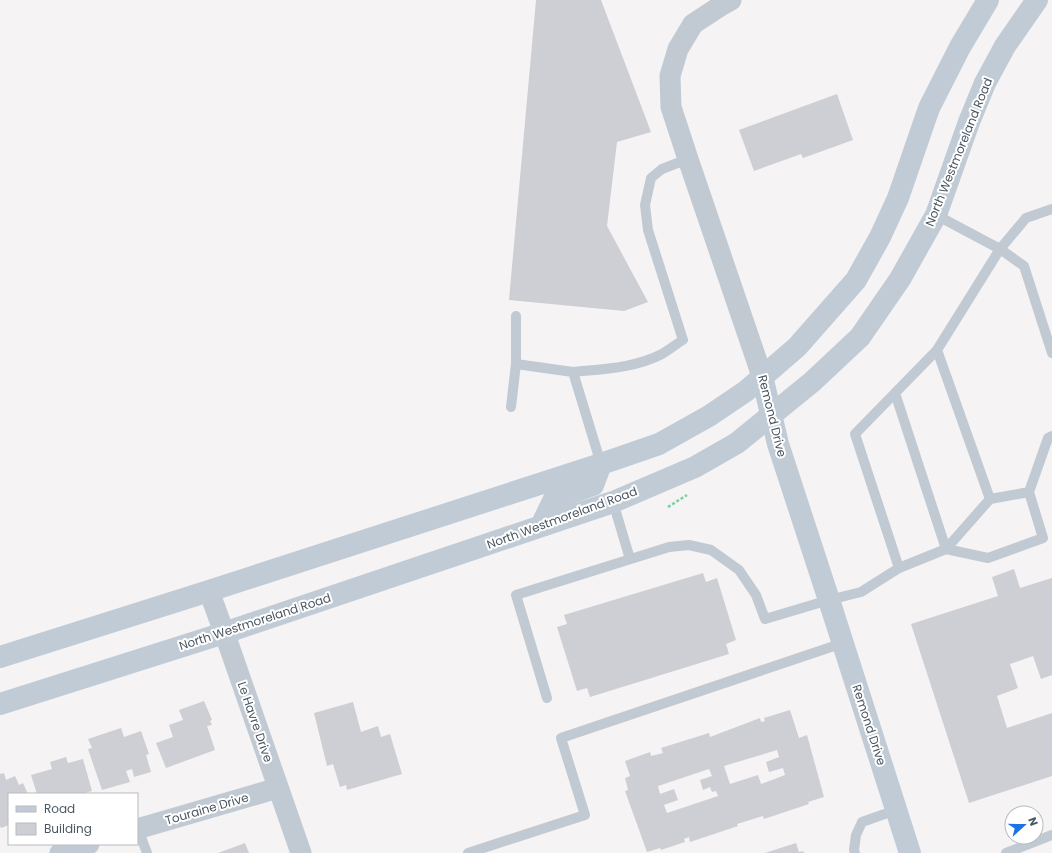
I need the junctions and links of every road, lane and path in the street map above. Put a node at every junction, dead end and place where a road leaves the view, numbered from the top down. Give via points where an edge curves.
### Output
1 (731, 0) edge
2 (988, 0) edge
3 (1037, 0) edge
4 (688, 159) junction
5 (1052, 209) edge
6 (936, 215) junction
7 (1000, 249) junction
8 (516, 316) dead end
9 (937, 350) junction
10 (1052, 353) edge
11 (516, 364) junction
12 (573, 372) junction
13 (762, 376) junction
14 (895, 393) junction
15 (511, 407) dead end
16 (771, 415) junction
17 (1052, 436) edge
18 (601, 464) junction
19 (1029, 492) junction
20 (990, 499) junction
21 (613, 502) junction
22 (541, 526) junction
23 (946, 550) junction
24 (630, 559) junction
25 (898, 568) junction
26 (209, 591) junction
27 (829, 600) junction
28 (224, 633) junction
29 (843, 643) junction
30 (0, 657) edge
31 (547, 698) dead end
32 (0, 704) edge
33 (278, 788) junction
34 (896, 810) junction
35 (138, 829) edge
36 (1052, 835) edge
37 (87, 845) edge
38 (60, 853) edge
39 (147, 853) edge
40 (301, 853) edge
41 (468, 853) edge
42 (855, 853) edge
43 (910, 853) edge
44 (1006, 853) edge

1 - 4 street, Remond Drive via 694,24 678,49 670,76 672,107
2 - 13 main road via 960,47 929,108 898,198 856,280 797,347
3 - 6 main road, North Westmoreland Road via 1005,46 985,84
4 - 12 lane via 662,169 651,178 645,205 648,230 683,340 662,354 638,363
4 - 13 street, Remond Drive
5 - 7 lane via 1026,218
6 - 7 lane
6 - 16 main road, North Westmoreland Road via 900,279 860,337 812,382
7 - 9 lane
7 - 10 lane via 1024,266
8 - 11 lane
9 - 14 lane
9 - 20 lane
11 - 12 lane
11 - 15 lane
12 - 18 lane
13 - 16 main road, Remond Drive
13 - 18 main road via 746,391 709,416 659,444
14 - 23 lane
14 - 25 lane via 855,434
16 - 21 main road, North Westmoreland Road via 737,444 695,466
16 - 27 main road, Remond Drive
17 - 19 lane via 1048,438
18 - 22 main road via 593,485 554,499
18 - 26 main road
19 - 20 lane
19 - 23 lane via 1043,538 988,558
20 - 23 lane
21 - 22 main road, North Westmoreland Road
21 - 24 lane
22 - 28 main road, North Westmoreland Road
23 - 25 lane
24 - 27 lane via 669,547 690,544 711,550 739,570 756,595 765,619
24 - 31 lane via 516,596
25 - 27 lane via 862,592
26 - 28 street, Le Havre Drive
26 - 30 main road
27 - 29 main road, Remond Drive
28 - 32 main road, North Westmoreland Road
28 - 33 street, Le Havre Drive
29 - 34 main road, Remond Drive
29 - 41 lane via 561,738 585,815
33 - 35 street, Touraine Drive
33 - 40 street, Le Havre Drive
34 - 42 lane via 862,822 856,835
34 - 43 main road, Remond Drive
35 - 39 lane
36 - 44 lane
37 - 38 street

